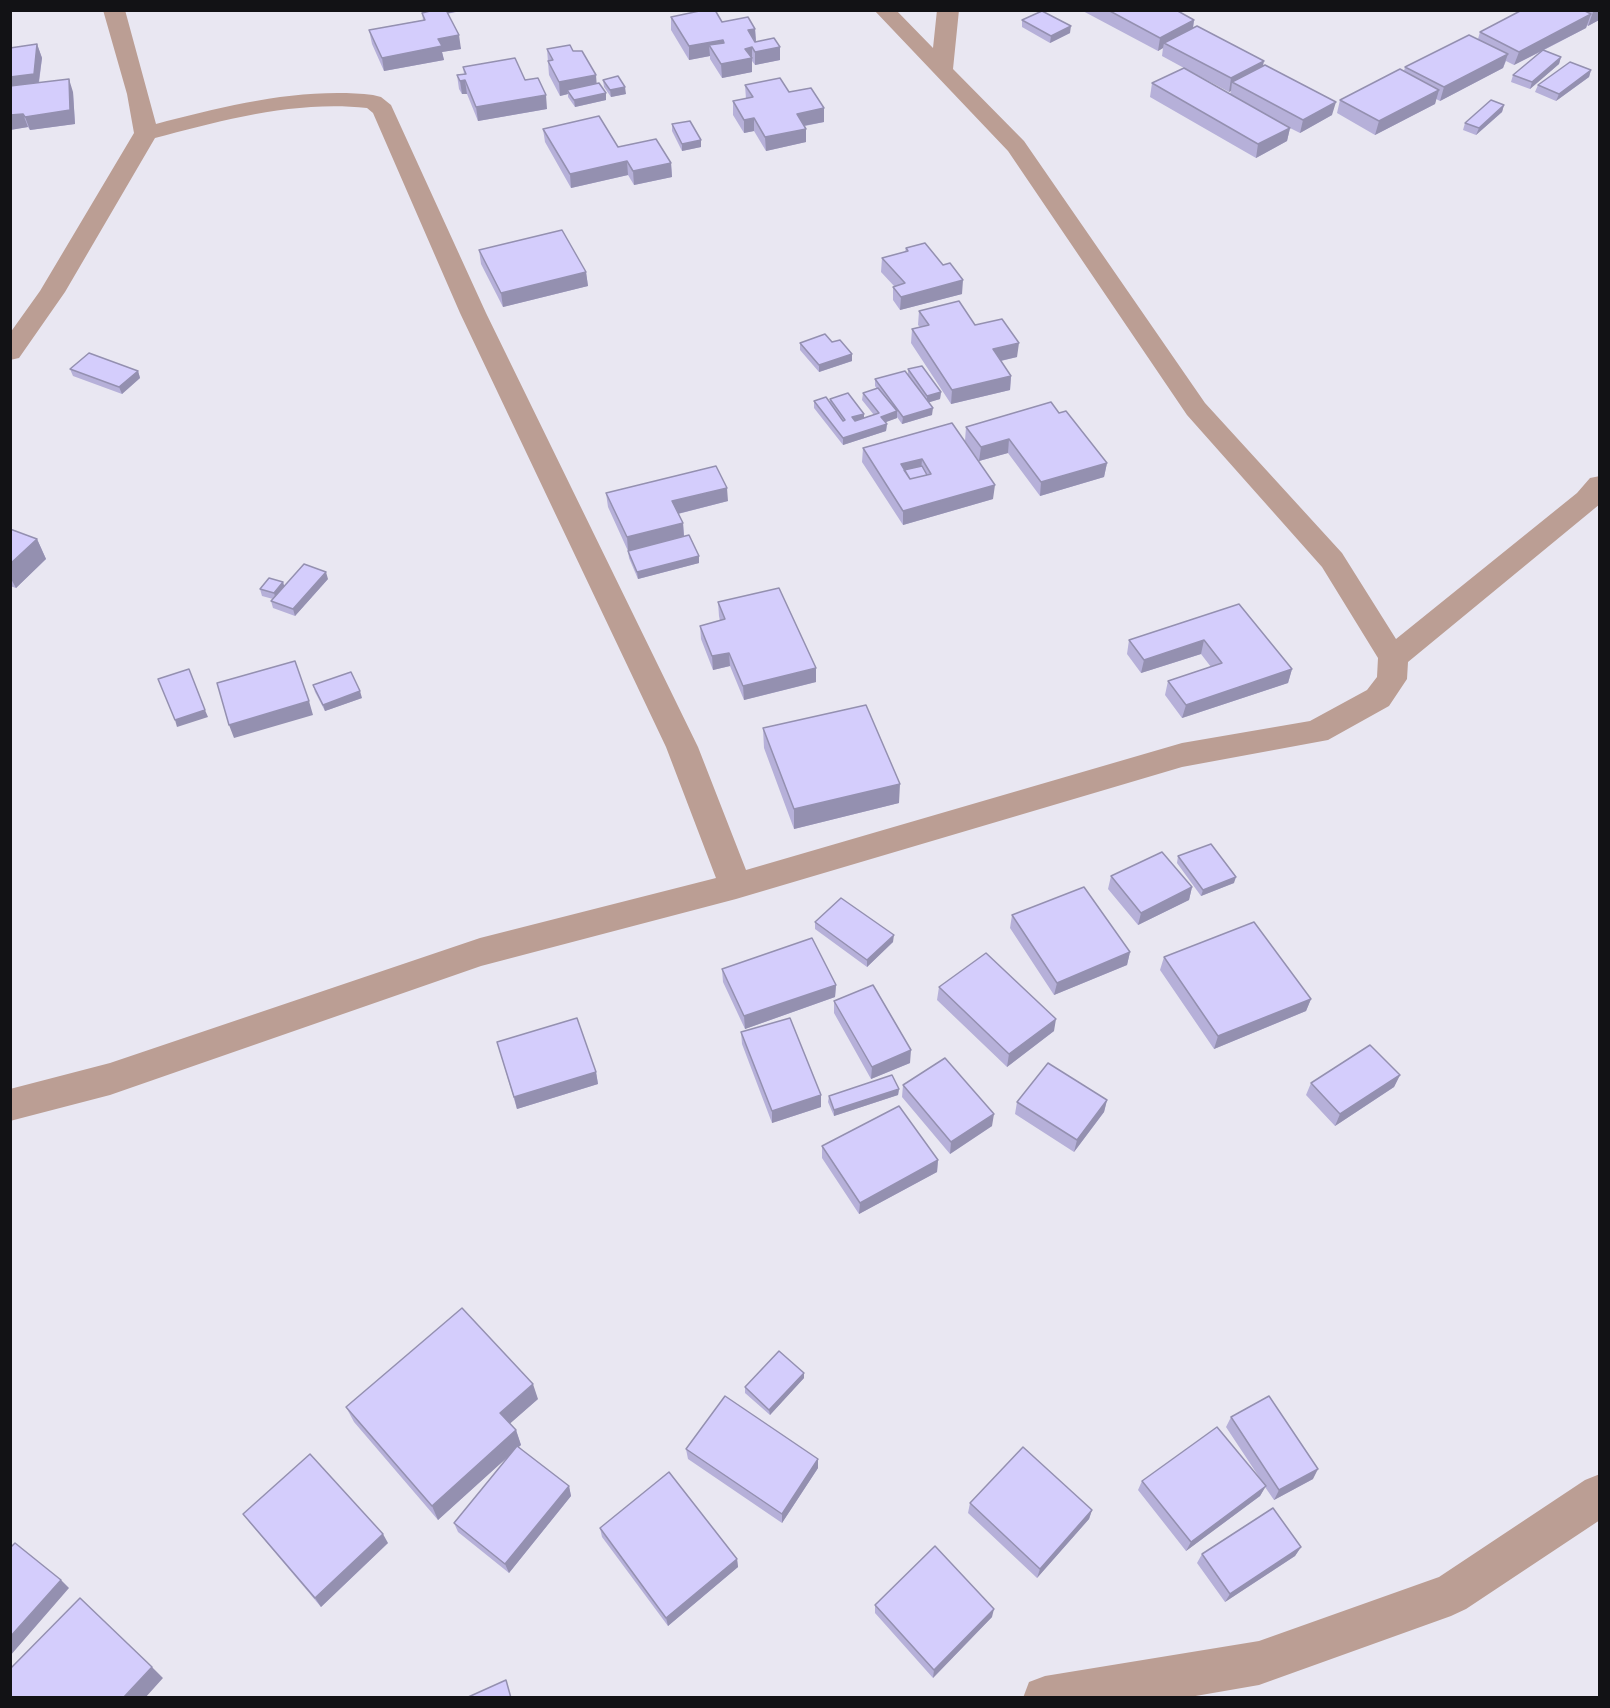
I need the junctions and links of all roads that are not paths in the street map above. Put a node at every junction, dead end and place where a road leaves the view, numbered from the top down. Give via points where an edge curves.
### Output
1 (114, 10) edge
2 (884, 10) edge
3 (948, 10) edge
4 (942, 70) junction
5 (146, 133) junction
6 (10, 352) edge
7 (1599, 485) edge
8 (1393, 658) junction
9 (736, 886) junction
10 (10, 1105) edge
11 (1599, 1496) edge
12 (1045, 1698) edge

1 - 5 street
2 - 4 street
3 - 4 street
4 - 8 street via 1016,146 1196,409 1332,560
5 - 6 street via 52,292
5 - 9 street via 228,112 316,100 373,102 383,110 473,313 682,747
7 - 8 street via 1587,500
8 - 9 street via 1392,679 1378,698 1317,732 1182,755
9 - 10 street via 480,952 110,1079
11 - 12 street via 1451,1594 1258,1663

